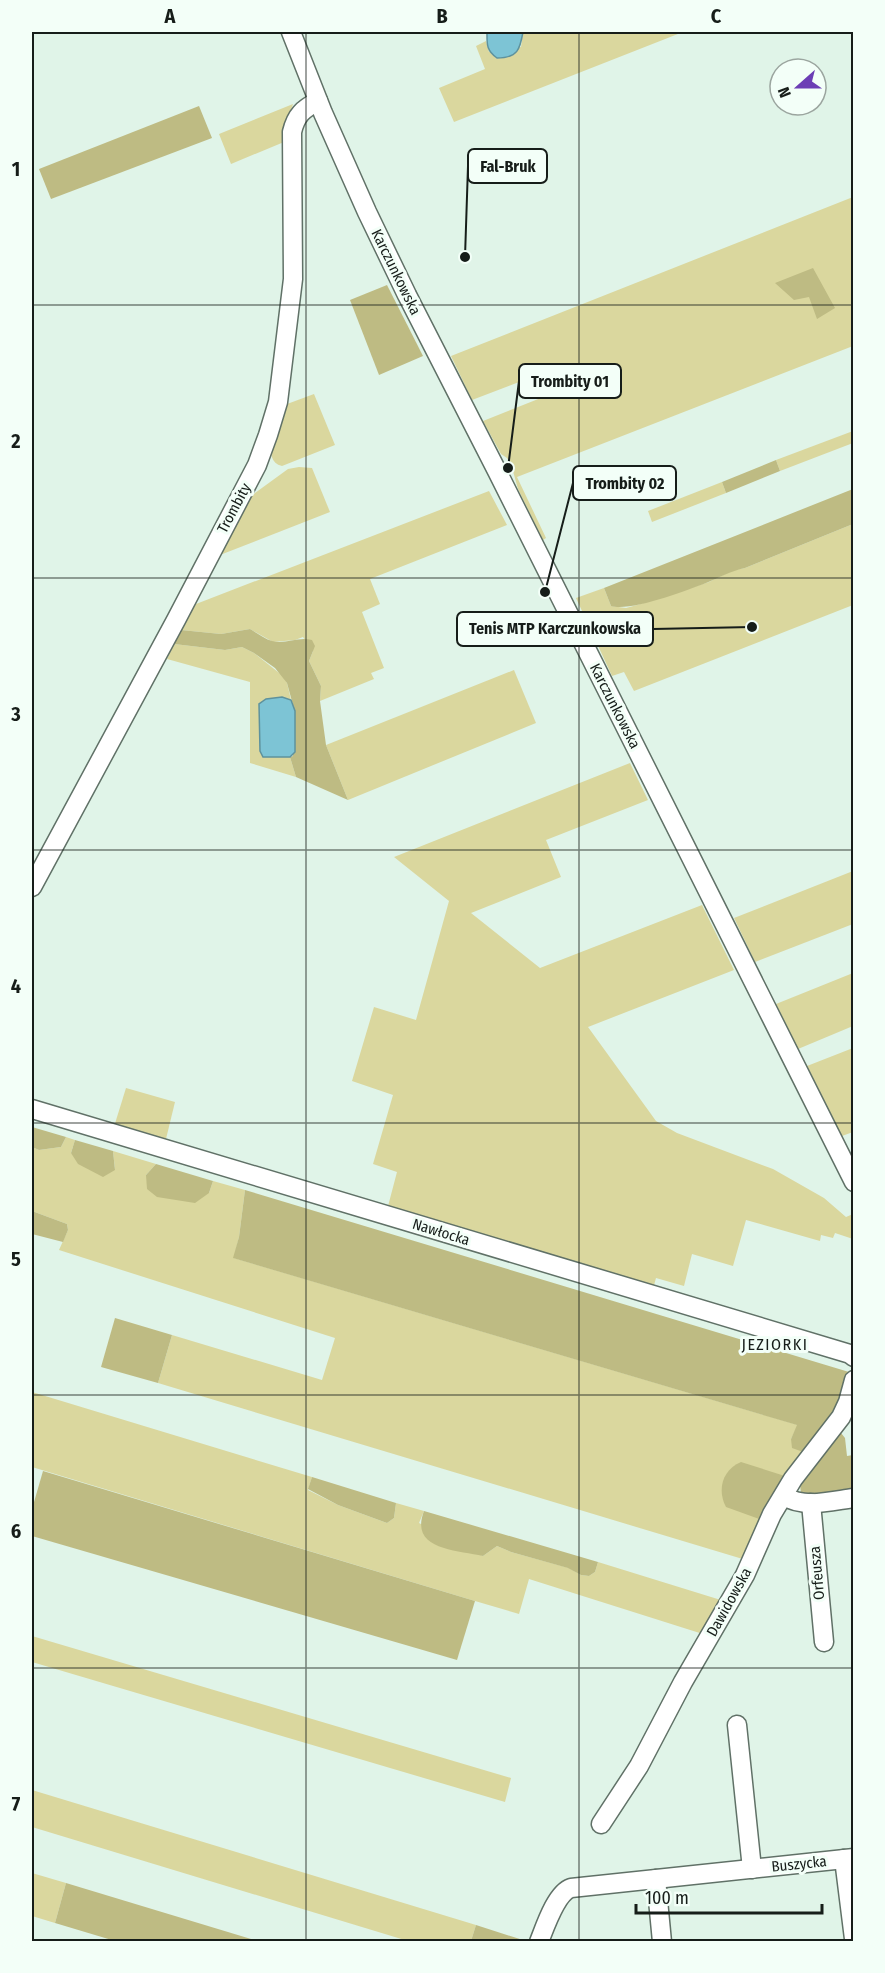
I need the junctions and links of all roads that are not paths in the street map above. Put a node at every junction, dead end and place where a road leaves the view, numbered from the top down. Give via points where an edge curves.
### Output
1 (291, 32) edge
2 (318, 101) junction
3 (32, 887) edge
4 (32, 1109) edge
5 (854, 1182) edge
6 (852, 1356) edge
7 (854, 1380) edge
8 (784, 1496) junction
9 (854, 1498) edge
10 (811, 1503) junction
11 (824, 1642) dead end
12 (737, 1725) dead end
13 (601, 1824) dead end
14 (849, 1858) edge
15 (752, 1869) junction
16 (656, 1879) junction
17 (854, 1939) edge
18 (539, 1941) edge
19 (662, 1941) edge

1 - 2 street, Karczunkowska
2 - 3 street, Trombity via 298,114 292,132 293,279 278,402 268,435 257,465
2 - 5 street, Karczunkowska via 406,295
4 - 6 street, Nawłocka
7 - 8 street, Dawidowska via 841,1417
8 - 10 street via 794,1502
8 - 13 street, Dawidowska via 766,1524 745,1575 639,1766
9 - 10 street
10 - 11 street, Orfeusza
12 - 15 street
14 - 15 street, Buszycka
14 - 17 street
15 - 16 street, Buszycka
16 - 18 street, Buszycka via 566,1890 555,1904
16 - 19 street

